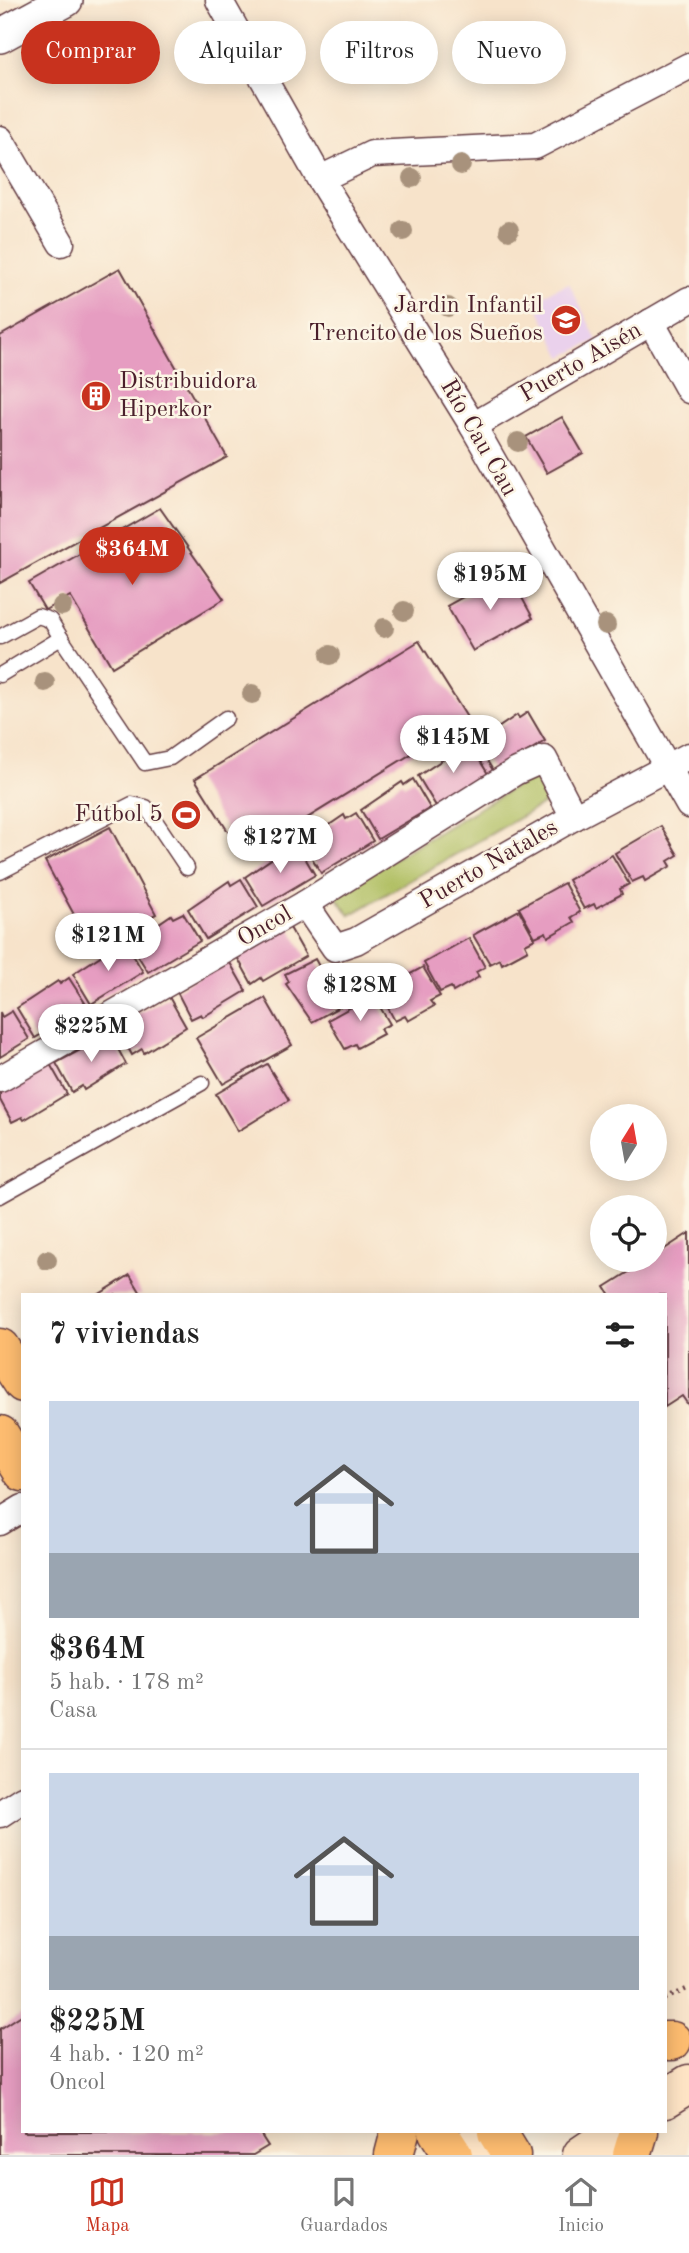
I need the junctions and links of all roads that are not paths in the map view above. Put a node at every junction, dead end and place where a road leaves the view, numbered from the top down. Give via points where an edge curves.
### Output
1 (66, 0) edge
2 (219, 0) edge
3 (0, 37) edge
4 (689, 66) edge
5 (0, 139) edge
6 (320, 179) junction
7 (61, 243) dead end
8 (689, 300) edge
9 (651, 322) junction
10 (689, 390) edge
11 (473, 426) junction
12 (0, 637) edge
13 (61, 638) junction
14 (0, 675) edge
15 (226, 718) dead end
16 (678, 763) edge
17 (689, 805) edge
18 (574, 817) junction
19 (187, 868) dead end
20 (0, 872) edge
21 (305, 904) junction
22 (0, 1079) edge
23 (202, 1083) dead end
24 (0, 1196) edge
25 (0, 1348) edge
26 (21, 1380) edge
27 (0, 1435) edge
28 (21, 1469) edge
29 (21, 1509) edge
30 (0, 1522) edge
31 (21, 1800) edge
32 (0, 1814) edge
33 (689, 2084) edge
34 (667, 2098) edge
35 (400, 2133) edge
36 (439, 2133) edge
37 (495, 2133) edge
38 (498, 2133) edge
39 (615, 2133) edge
40 (639, 2133) edge
41 (394, 2155) edge
42 (455, 2155) edge
43 (512, 2155) edge
44 (582, 2155) edge
45 (632, 2155) edge

1 - 3 street
2 - 6 street, Río Cau Cau
4 - 6 street via 535,146 372,154
5 - 7 street
6 - 11 street, Río Cau Cau
8 - 9 street, Puerto Aisén
9 - 10 street
9 - 11 street, Puerto Aisén
11 - 16 street, Río Cau Cau
12 - 13 lane via 38,615 50,620
13 - 14 lane
13 - 15 lane via 145,763 170,758
16 - 17 street, Río Cau Cau
16 - 18 street, Puerto Natales
18 - 21 street, Puerto Natales via 356,942 335,948
18 - 21 street, Oncol via 544,759 514,772
19 - 20 lane via 140,803
21 - 22 street, Oncol
23 - 24 lane
25 - 26 highway
27 - 28 highway
29 - 30 street
31 - 32 street
33 - 34 main road
35 - 41 highway
36 - 42 highway
37 - 42 main road
38 - 43 highway
39 - 44 main road
40 - 45 highway

